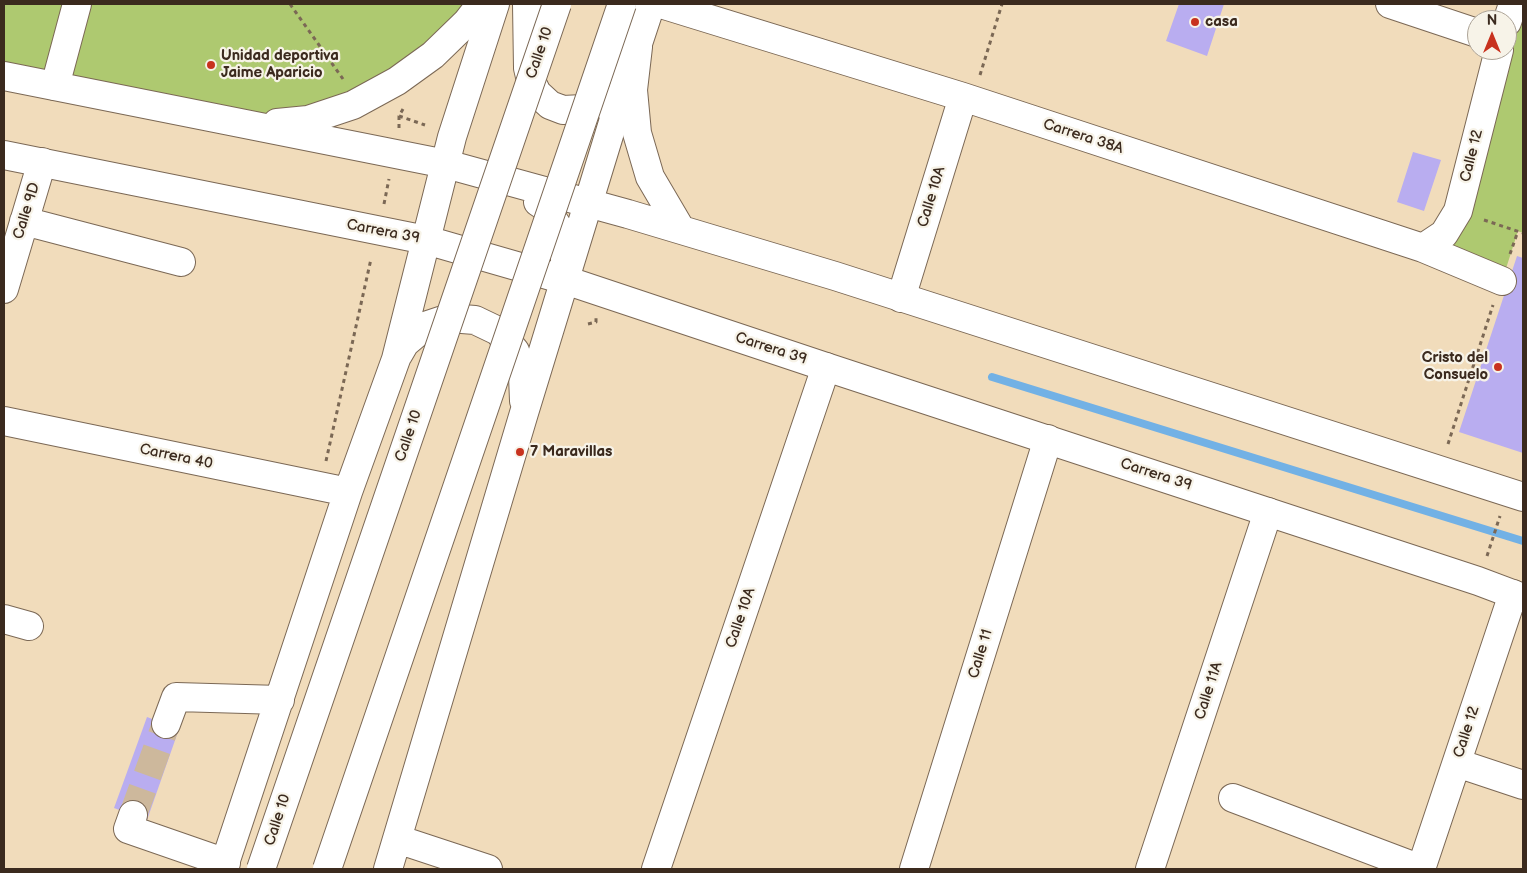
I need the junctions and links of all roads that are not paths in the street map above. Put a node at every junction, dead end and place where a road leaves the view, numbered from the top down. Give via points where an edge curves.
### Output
1 (77, 4) edge
2 (481, 4) edge
3 (495, 4) edge
4 (527, 4) edge
5 (557, 4) edge
6 (622, 4) edge
7 (651, 4) edge
8 (661, 4) edge
9 (1390, 4) edge
10 (1467, 30) edge
11 (638, 47) junction
12 (1496, 60) edge
13 (4, 76) edge
14 (625, 83) junction
15 (55, 86) junction
16 (968, 99) junction
17 (249, 125) junction
18 (4, 155) edge
19 (42, 162) junction
20 (446, 164) junction
21 (502, 179) junction
22 (588, 203) junction
23 (24, 221) junction
24 (680, 228) junction
25 (426, 240) junction
26 (1423, 248) junction
27 (181, 262) dead end
28 (565, 280) junction
29 (1502, 280) road end
30 (4, 289) edge
31 (901, 298) junction
32 (396, 359) junction
33 (826, 367) junction
34 (524, 413) junction
35 (4, 421) edge
36 (1048, 439) junction
37 (348, 492) junction
38 (1523, 497) edge
39 (1268, 512) junction
40 (1518, 596) edge
41 (280, 700) junction
42 (166, 724) tunnel mouth
43 (1457, 763) junction
44 (1523, 785) edge
45 (1233, 798) dead end
46 (133, 815) tunnel mouth
47 (397, 839) junction
48 (224, 866) edge
49 (262, 869) edge
50 (327, 869) edge
51 (388, 869) edge
52 (488, 869) edge
53 (656, 869) edge
54 (914, 869) edge
55 (1150, 869) edge
56 (1421, 869) edge

1 - 15 street
2 - 17 street via 433,55 397,81 352,105 308,120
3 - 20 street
4 - 14 street via 529,75 545,102 563,110 583,109 606,99
5 - 49 street, Calle 10, bridge
6 - 50 street, bridge
7 - 11 street
8 - 16 street, Carrera 38A
9 - 10 street
11 - 14 street
11 - 24 street via 633,90 638,133 650,176
12 - 26 street, Calle 12 via 1458,211 1444,234
13 - 15 street
14 - 22 street
15 - 17 street
16 - 26 street, Carrera 38A
16 - 31 street, Calle 10A
17 - 20 street
18 - 19 street, Carrera 39
19 - 23 street, Calle 9D
19 - 25 street, Carrera 39
20 - 21 street
20 - 25 street
21 - 22 street
21 - 28 street via 544,206 558,227 565,253
22 - 24 street
22 - 28 street
23 - 27 street
23 - 30 street, Calle 9D
24 - 31 street
25 - 28 street, Carrera 39
25 - 32 street
26 - 29 street, Carrera 38A
28 - 33 street, Carrera 39
28 - 34 street
31 - 38 street
32 - 34 street via 406,343 425,326 450,318 475,320 498,332 515,351 523,375
32 - 37 street
33 - 36 street, Carrera 39
33 - 53 street, Calle 10A
34 - 47 street
35 - 37 street, Carrera 40
36 - 39 street, Carrera 39
36 - 54 street, Calle 11
37 - 41 street
39 - 40 street, Carrera 39
39 - 55 street, Calle 11A
40 - 43 street, Calle 12
41 - 42 street via 176,697
41 - 48 street
43 - 44 street
43 - 56 street, Calle 12
45 - 56 street
46 - 48 street via 128,829
47 - 51 street
47 - 52 street

